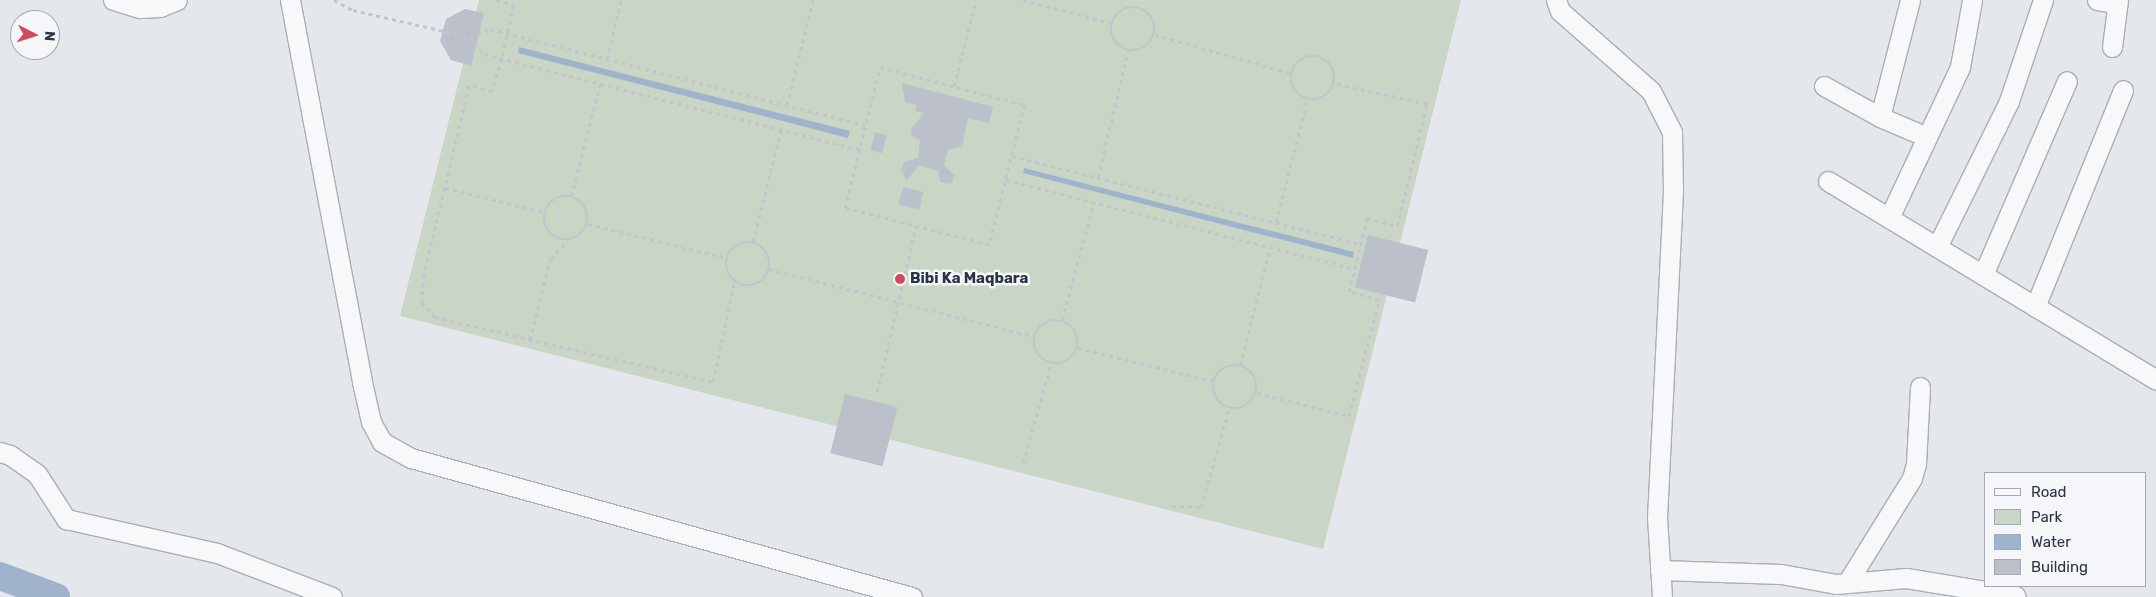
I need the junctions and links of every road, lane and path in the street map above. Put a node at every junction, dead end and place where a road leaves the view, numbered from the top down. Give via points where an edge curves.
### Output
1 (112, 0) edge
2 (177, 0) edge
3 (290, 0) edge
4 (334, 0) edge
5 (496, 0) edge
6 (621, 0) edge
7 (813, 0) edge
8 (976, 0) edge
9 (1023, 0) edge
10 (1556, 0) edge
11 (1910, 0) edge
12 (1972, 0) edge
13 (2043, 0) edge
14 (2097, 0) edge
15 (2118, 2) edge
16 (1111, 24) junction
17 (508, 34) junction
18 (1155, 35) junction
19 (470, 37) junction
20 (2112, 48) dead end
21 (1128, 51) junction
22 (502, 59) junction
23 (607, 59) junction
24 (1291, 73) junction
25 (2067, 81) dead end
26 (600, 84) junction
27 (1335, 84) junction
28 (954, 86) junction
29 (1824, 86) dead end
30 (2123, 90) dead end
31 (1307, 100) junction
32 (787, 105) junction
33 (1880, 117) junction
34 (866, 126) junction
35 (781, 130) junction
36 (1927, 137) junction
37 (860, 150) junction
38 (1012, 156) junction
39 (1098, 177) junction
40 (1006, 180) junction
41 (1828, 181) dead end
42 (445, 188) junction
43 (571, 196) junction
44 (1094, 202) junction
45 (544, 212) junction
46 (1889, 218) junction
47 (1276, 223) junction
48 (588, 224) junction
49 (916, 226) junction
50 (569, 240) junction
51 (753, 242) junction
52 (1360, 244) junction
53 (1270, 247) junction
54 (1937, 247) junction
55 (726, 258) junction
56 (769, 269) junction
57 (1354, 269) junction
58 (1982, 275) junction
59 (734, 282) junction
60 (898, 302) junction
61 (2036, 307) junction
62 (1062, 320) junction
63 (1035, 337) junction
64 (530, 340) junction
65 (1078, 348) junction
66 (1051, 364) junction
67 (1240, 365) junction
68 (2156, 380) edge
69 (1213, 381) junction
70 (1920, 387) dead end
71 (877, 392) dead end
72 (1257, 392) junction
73 (1229, 409) junction
74 (0, 452) edge
75 (1023, 463) dead end
76 (1172, 506) dead end
77 (1660, 570) junction
78 (1847, 583) junction
79 (2016, 596) edge
80 (332, 597) edge
81 (912, 597) edge
82 (1662, 597) edge

1 - 2 street via 140,8 160,7
3 - 81 street via 362,382 371,422 382,442 411,458
4 - 19 path via 353,10
5 - 17 path via 514,5
6 - 23 path
7 - 32 path
8 - 28 path
9 - 16 path
10 - 77 street via 1560,10 1650,91 1672,132 1673,191 1657,517
11 - 33 street
12 - 36 street via 1962,58
13 - 54 street via 2009,101
14 - 15 street
15 - 20 street
16 - 18 path via 1122,10 1139,7 1152,18
16 - 21 path via 1114,41
17 - 19 path via 490,29
17 - 22 path
17 - 23 path
18 - 21 path via 1145,49
18 - 24 path
19 - 22 path via 484,54
21 - 39 path
22 - 26 path
22 - 42 path via 492,92 469,86
23 - 32 path
24 - 27 path via 1302,59 1318,56 1332,66
24 - 31 path via 1294,90
25 - 58 street
26 - 35 path
26 - 43 path
27 - 31 path via 1324,98
27 - 52 path via 1427,104 1397,226 1367,218
28 - 34 path via 880,67
28 - 38 path via 1025,105
29 - 33 street
30 - 61 street
31 - 47 path
32 - 34 path
33 - 36 street
34 - 37 path
35 - 37 path
35 - 51 path
36 - 46 street
37 - 49 path via 845,208
38 - 39 path
38 - 40 path
39 - 47 path
40 - 44 path
40 - 49 path via 989,245
41 - 46 street
42 - 45 path
42 - 64 path via 424,275 422,302 435,318
43 - 45 path via 554,198
43 - 48 path via 585,206
44 - 53 path
44 - 62 path
45 - 50 path via 543,221 552,236
46 - 54 street
47 - 52 path
48 - 50 path via 584,232
48 - 55 path
49 - 60 path
50 - 64 path via 550,259
51 - 55 path via 736,244
51 - 56 path via 767,252
52 - 57 path
53 - 57 path
53 - 67 path
54 - 58 street
55 - 59 path via 725,267
56 - 59 path via 766,277 751,286
56 - 60 path
57 - 72 path via 1349,292 1379,300 1349,416
58 - 61 street
59 - 64 path via 713,382
60 - 63 path
60 - 71 path
61 - 68 street
62 - 63 path via 1045,323
62 - 65 path via 1076,331
63 - 66 path via 1037,354
65 - 66 path via 1068,362
65 - 69 path
66 - 75 path
67 - 69 path via 1223,368
67 - 72 path via 1254,376
69 - 73 path via 1215,399
70 - 78 street via 1916,464 1912,478
72 - 73 path via 1246,406
73 - 76 path via 1200,507
74 - 80 street via 10,454 37,474 66,519 217,553
77 - 78 street via 1781,574 1825,583
77 - 82 street
78 - 79 street via 1906,578

